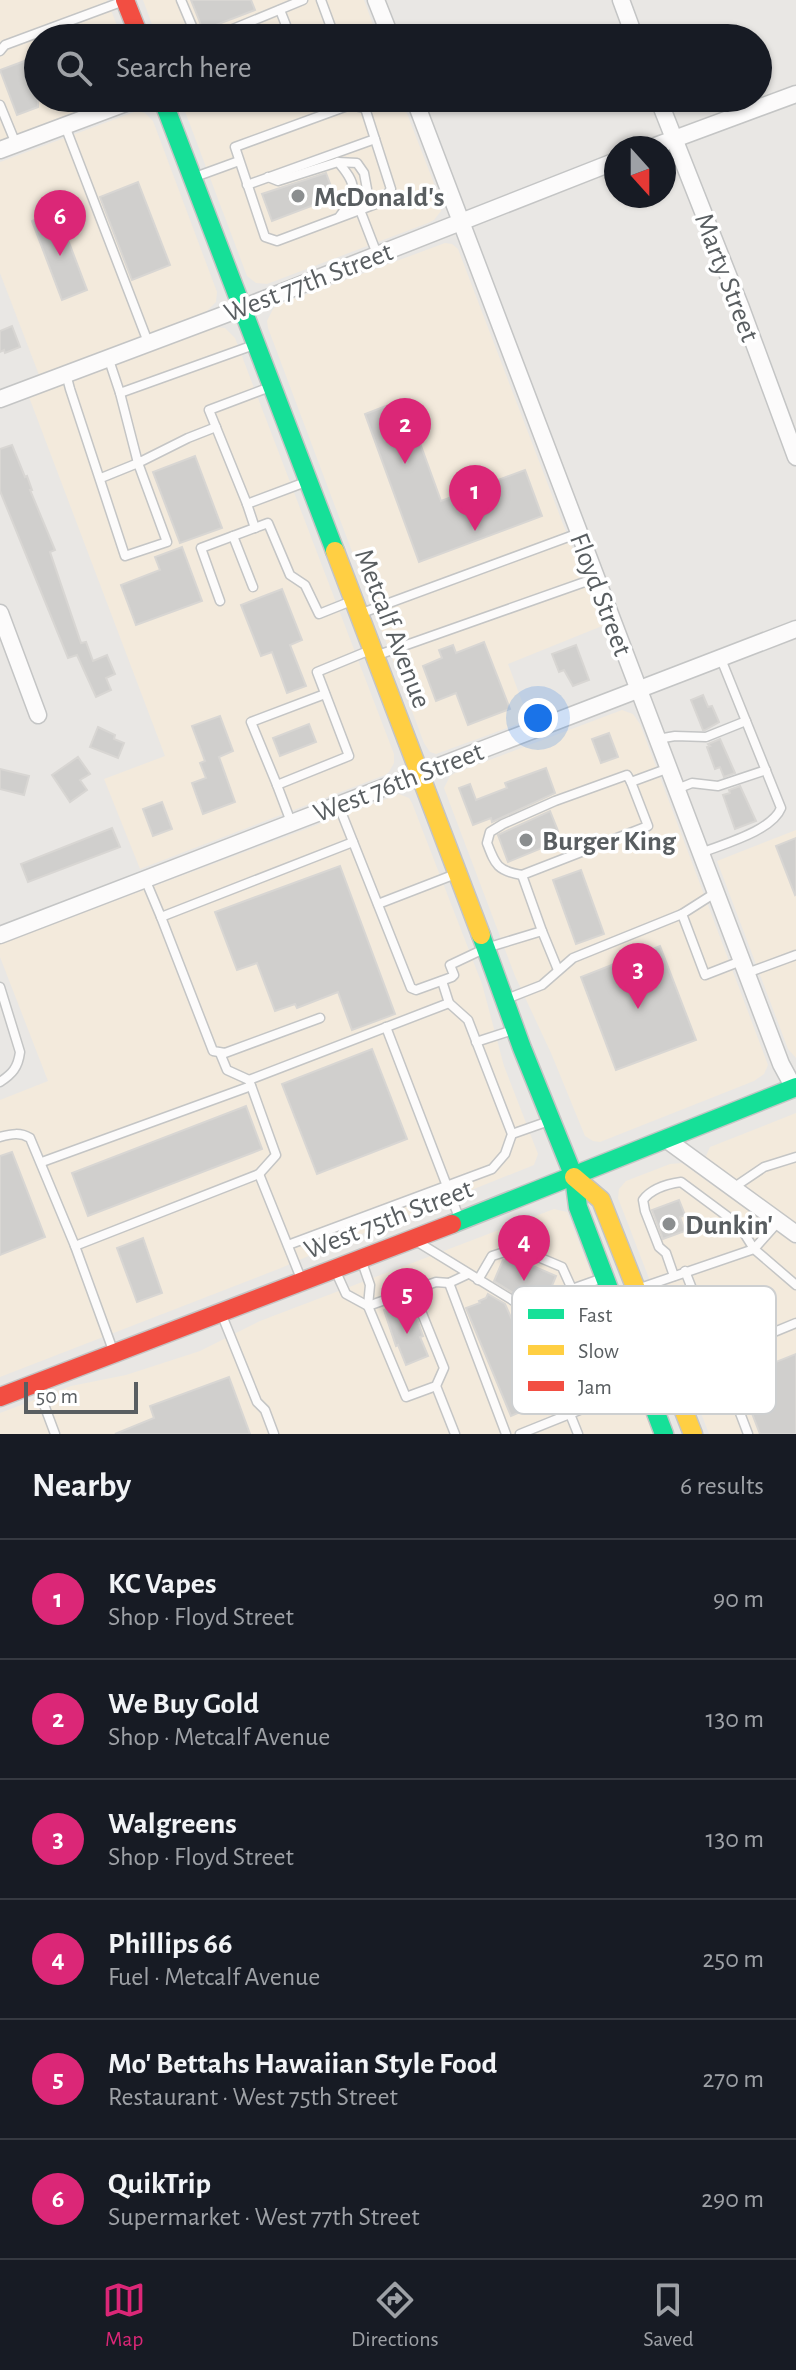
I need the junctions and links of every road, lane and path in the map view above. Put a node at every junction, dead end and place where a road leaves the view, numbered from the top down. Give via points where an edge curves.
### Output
1 (125, 0) edge
2 (181, 0) edge
3 (303, 0) edge
4 (321, 0) edge
5 (376, 0) edge
6 (621, 0) edge
7 (280, 10) junction
8 (61, 24) edge
9 (134, 24) edge
10 (191, 24) edge
11 (246, 24) edge
12 (286, 24) edge
13 (330, 24) edge
14 (385, 24) edge
15 (630, 24) edge
16 (24, 38) edge
17 (0, 51) edge
18 (796, 94) edge
19 (772, 103) edge
20 (0, 105) edge
21 (100, 112) edge
22 (167, 112) edge
23 (331, 112) edge
24 (366, 112) edge
25 (419, 112) edge
26 (663, 112) edge
27 (747, 112) edge
28 (64, 125) junction
29 (672, 136) edge
30 (676, 138) edge
31 (375, 139) junction
32 (676, 146) edge
33 (8, 147) edge
34 (239, 161) junction
35 (338, 162) junction
36 (604, 166) edge
37 (268, 177) junction
38 (192, 178) junction
39 (247, 185) junction
40 (351, 202) junction
41 (360, 210) junction
42 (339, 218) junction
43 (461, 221) junction
44 (377, 254) junction
45 (242, 308) junction
46 (148, 342) junction
47 (255, 344) junction
48 (108, 357) junction
49 (66, 373) junction
50 (273, 386) junction
51 (120, 393) junction
52 (0, 399) edge
53 (216, 427) junction
54 (796, 457) edge
55 (138, 463) junction
56 (101, 478) junction
57 (308, 481) junction
58 (247, 504) junction
59 (255, 528) junction
60 (579, 533) junction
61 (233, 536) junction
62 (596, 578) junction
63 (253, 587) dead end
64 (220, 601) dead end
65 (356, 608) junction
66 (1, 618) edge
67 (796, 629) edge
68 (374, 653) junction
69 (721, 658) junction
70 (638, 689) junction
71 (325, 694) junction
72 (38, 715) dead end
73 (746, 721) junction
74 (658, 740) junction
75 (669, 768) junction
76 (766, 770) junction
77 (420, 773) junction
78 (631, 782) junction
79 (277, 785) junction
80 (677, 789) junction
81 (338, 804) junction
82 (291, 822) junction
83 (353, 842) junction
84 (701, 853) junction
85 (457, 873) junction
86 (522, 875) junction
87 (145, 879) junction
88 (716, 893) junction
89 (378, 904) junction
90 (682, 914) junction
91 (161, 917) junction
92 (542, 931) junction
93 (0, 935) edge
94 (486, 948) junction
95 (796, 955) edge
96 (744, 967) junction
97 (558, 970) junction
98 (442, 981) junction
99 (0, 987) edge
100 (506, 1000) junction
101 (449, 1003) junction
102 (320, 1018) dead end
103 (386, 1027) junction
104 (516, 1029) junction
105 (476, 1042) junction
106 (220, 1053) junction
107 (0, 1082) edge
108 (250, 1083) junction
109 (795, 1089) edge
110 (551, 1120) junction
111 (512, 1134) junction
112 (0, 1137) edge
113 (667, 1140) junction
114 (796, 1157) edge
115 (42, 1162) junction
116 (259, 1174) junction
117 (574, 1177) junction
118 (447, 1186) junction
119 (733, 1188) junction
120 (460, 1221) junction
121 (778, 1222) junction
122 (796, 1234) edge
123 (411, 1239) junction
124 (288, 1245) junction
125 (75, 1246) junction
126 (754, 1249) junction
127 (361, 1258) junction
128 (334, 1269) junction
129 (685, 1271) junction
130 (468, 1274) junction
131 (674, 1276) junction
132 (604, 1278) junction
133 (478, 1280) junction
134 (302, 1281) junction
135 (449, 1283) junction
136 (796, 1285) edge
137 (571, 1286) edge
138 (581, 1286) edge
139 (607, 1286) edge
140 (634, 1286) edge
141 (647, 1286) edge
142 (691, 1286) edge
143 (413, 1291) junction
144 (512, 1300) edge
145 (368, 1306) junction
146 (220, 1312) junction
147 (796, 1323) edge
148 (776, 1331) edge
149 (114, 1353) junction
150 (36, 1383) junction
151 (436, 1386) junction
152 (0, 1397) edge
153 (570, 1414) joint
154 (656, 1414) edge
155 (685, 1414) edge
156 (740, 1414) edge
157 (55, 1434) edge
158 (274, 1434) edge
159 (455, 1434) edge
160 (506, 1434) edge
161 (520, 1434) edge
162 (578, 1434) edge
163 (664, 1434) edge
164 (693, 1434) edge
165 (748, 1434) edge

1 - 8 lane
1 - 9 main road
2 - 10 lane
3 - 7 lane
4 - 13 lane
5 - 14 street
6 - 15 street
7 - 11 lane
7 - 12 lane
16 - 17 lane
18 - 19 street
20 - 33 lane
21 - 28 street
22 - 38 main road, Metcalf Avenue
23 - 34 lane via 235,147
24 - 31 lane
25 - 43 street, Floyd Street
26 - 29 street, Marty Street
27 - 30 street
28 - 33 street
28 - 46 lane
31 - 37 lane
31 - 41 lane via 391,189 381,202
32 - 54 street, Marty Street
34 - 38 lane
34 - 39 lane
35 - 37 lane via 278,181
35 - 40 lane via 354,187
35 - 40 lane via 357,163 364,173 367,189
36 - 43 street, West 77th Street
37 - 39 lane
38 - 45 main road, Metcalf Avenue
39 - 42 lane via 265,237 277,241
40 - 42 lane
41 - 42 lane
41 - 44 lane
43 - 44 street, West 77th Street
43 - 60 street, Floyd Street
44 - 45 street, West 77th Street
45 - 46 street, West 77th Street
45 - 47 main road, Metcalf Avenue
46 - 48 street, West 77th Street
47 - 50 main road, Metcalf Avenue
47 - 51 lane
48 - 49 street, West 77th Street
48 - 51 lane
49 - 52 street, West 77th Street
49 - 56 lane
50 - 53 lane via 209,410
50 - 57 main road, Metcalf Avenue
51 - 55 lane
53 - 55 lane
53 - 58 lane
55 - 56 lane
55 - 56 lane via 167,542 125,556
57 - 58 lane
57 - 65 main road, Metcalf Avenue
58 - 59 lane
59 - 61 lane
59 - 65 lane via 268,523 290,575 305,585 319,614
60 - 62 street, Floyd Street
60 - 65 lane
61 - 63 lane
61 - 64 lane via 201,548
62 - 68 lane
62 - 70 street, Floyd Street
65 - 68 main road, Metcalf Avenue
66 - 72 street
67 - 69 street, West 76th Street
68 - 71 lane via 317,672
68 - 77 main road, Metcalf Avenue
69 - 70 street, West 76th Street
69 - 73 lane
70 - 74 street, Floyd Street
70 - 77 street, West 76th Street
71 - 79 lane via 349,756
71 - 79 lane via 251,722
73 - 74 lane via 706,737
73 - 76 lane
74 - 75 street, Floyd Street
75 - 78 lane
75 - 80 street, Floyd Street
76 - 80 lane via 718,786 692,783
76 - 84 lane via 781,808 778,815 760,829
77 - 81 street, West 76th Street
77 - 85 main road, Metcalf Avenue
78 - 86 lane via 648,826
78 - 86 lane via 627,775 490,832 487,843 496,865
79 - 82 lane
80 - 84 street, Floyd Street
81 - 82 street, West 76th Street
81 - 83 lane
82 - 87 street, West 76th Street
83 - 89 lane
83 - 91 lane
84 - 88 street, Floyd Street
85 - 89 lane
85 - 94 main road, Metcalf Avenue
86 - 92 lane
87 - 91 lane
87 - 93 street, West 76th Street
88 - 90 lane
88 - 96 street, Floyd Street
89 - 98 lane via 411,988
90 - 96 lane via 705,975
90 - 97 lane via 573,958
91 - 106 lane via 213,1051
92 - 94 lane
92 - 97 lane
94 - 98 lane via 450,965 454,975
94 - 100 main road, Metcalf Avenue
95 - 96 lane
96 - 109 street, Floyd Street
97 - 100 lane via 542,985
98 - 101 lane
99 - 107 lane via 20,1052 13,1073
100 - 104 main road, Metcalf Avenue
101 - 103 lane
101 - 105 lane via 468,1020
102 - 106 lane
103 - 108 lane
103 - 118 lane
104 - 105 lane
104 - 110 main road, Metcalf Avenue
105 - 111 lane
106 - 108 lane via 227,1070
108 - 115 lane
108 - 116 lane via 276,1155
109 - 113 main road, West 75th Street
110 - 111 lane
110 - 117 main road, Metcalf Avenue
111 - 118 lane via 492,1169
112 - 115 lane via 25,1135
113 - 117 main road, West 75th Street
113 - 119 street
114 - 119 lane via 764,1167
115 - 125 lane
116 - 124 lane
116 - 125 lane
117 - 120 main road, West 75th Street
117 - 132 main road, Metcalf Avenue via 578,1207
117 - 140 main road, Metcalf Avenue via 601,1200
118 - 120 lane
118 - 124 lane
119 - 121 street
120 - 123 main road, West 75th Street
121 - 122 street
121 - 126 lane
123 - 127 main road, West 75th Street
123 - 130 lane
124 - 134 lane
125 - 149 lane
126 - 129 lane
126 - 131 lane via 739,1225 681,1182 669,1183 643,1200
126 - 136 lane
127 - 128 main road, West 75th Street
127 - 145 lane via 370,1285
128 - 134 main road, West 75th Street
128 - 145 lane via 346,1294
129 - 131 lane
129 - 142 lane
130 - 133 lane
130 - 135 lane
131 - 141 lane
132 - 138 lane
132 - 139 main road, Metcalf Avenue
133 - 137 lane via 492,1256 517,1248 562,1267
133 - 144 lane
134 - 146 main road, West 75th Street
135 - 143 lane
135 - 160 lane
143 - 145 lane
143 - 151 lane via 444,1368
145 - 151 lane via 406,1397
146 - 149 main road, West 75th Street
146 - 158 lane
147 - 148 lane
149 - 150 main road, West 75th Street
150 - 152 main road, West 75th Street
150 - 157 lane
151 - 159 lane
153 - 161 lane
153 - 162 lane
154 - 163 main road, Metcalf Avenue
155 - 164 main road, Metcalf Avenue
156 - 165 lane

